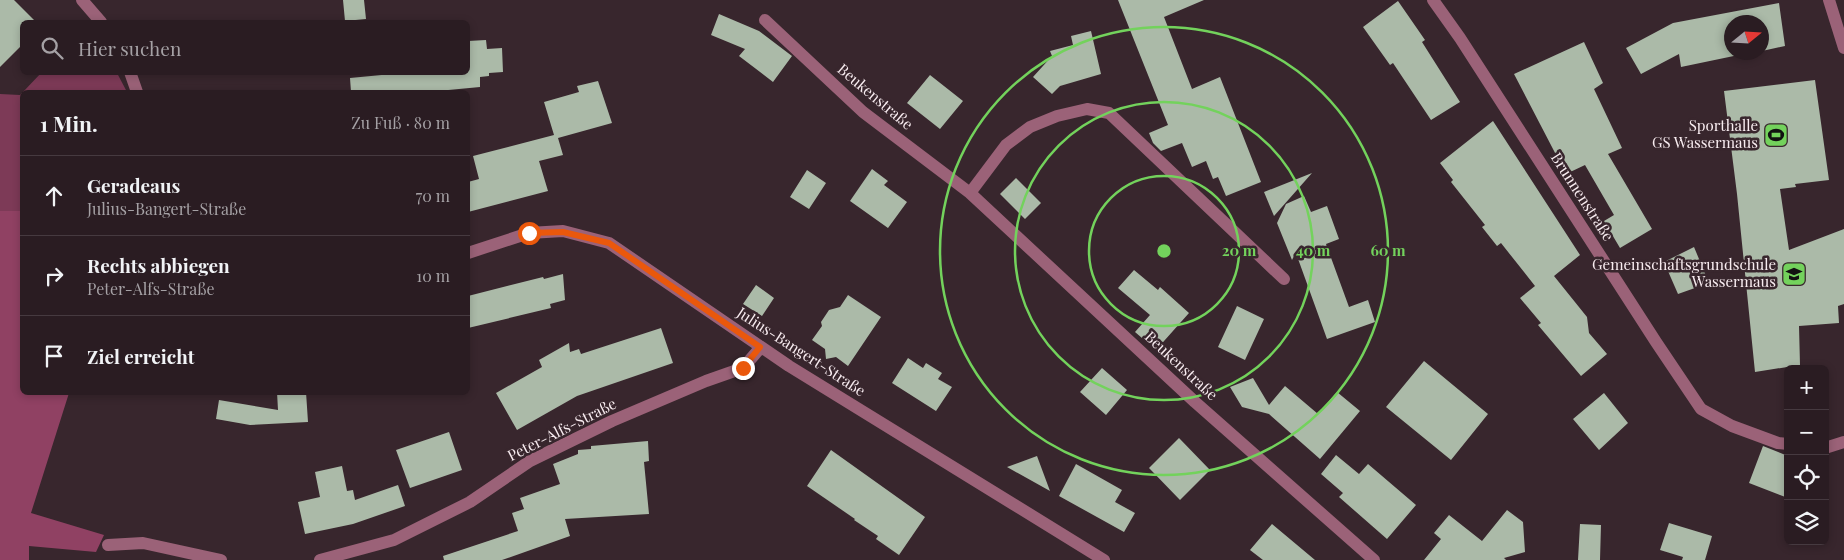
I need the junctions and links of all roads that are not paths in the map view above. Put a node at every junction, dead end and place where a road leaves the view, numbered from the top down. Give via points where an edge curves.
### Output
1 (82, 0) edge
2 (1433, 0) edge
3 (1829, 0) edge
4 (98, 20) edge
5 (765, 20) dead end
6 (1844, 48) edge
7 (131, 75) edge
8 (136, 90) edge
9 (970, 192) junction
10 (470, 252) edge
11 (1284, 279) dead end
12 (760, 347) junction
13 (1844, 442) edge
14 (1784, 444) edge
15 (1829, 447) edge
16 (108, 545) dead end
17 (222, 560) edge
18 (320, 560) edge
19 (1104, 560) edge
20 (1374, 560) edge

1 - 4 street
2 - 14 street, Brunnenstraße via 1701,410 1732,426
3 - 6 street
5 - 9 street, Beukenstraße via 863,112
7 - 8 street
9 - 11 street via 1006,145 1030,127 1087,109 1109,113
9 - 20 street, Beukenstraße via 1195,402
10 - 12 street, Julius-Bangert-Straße via 529,233 563,232 609,243
12 - 18 street, Peter-Alfs-Straße via 743,368 612,421 530,461 470,502 394,540
12 - 19 street, Julius-Bangert-Straße
13 - 15 street
16 - 17 street via 143,543

